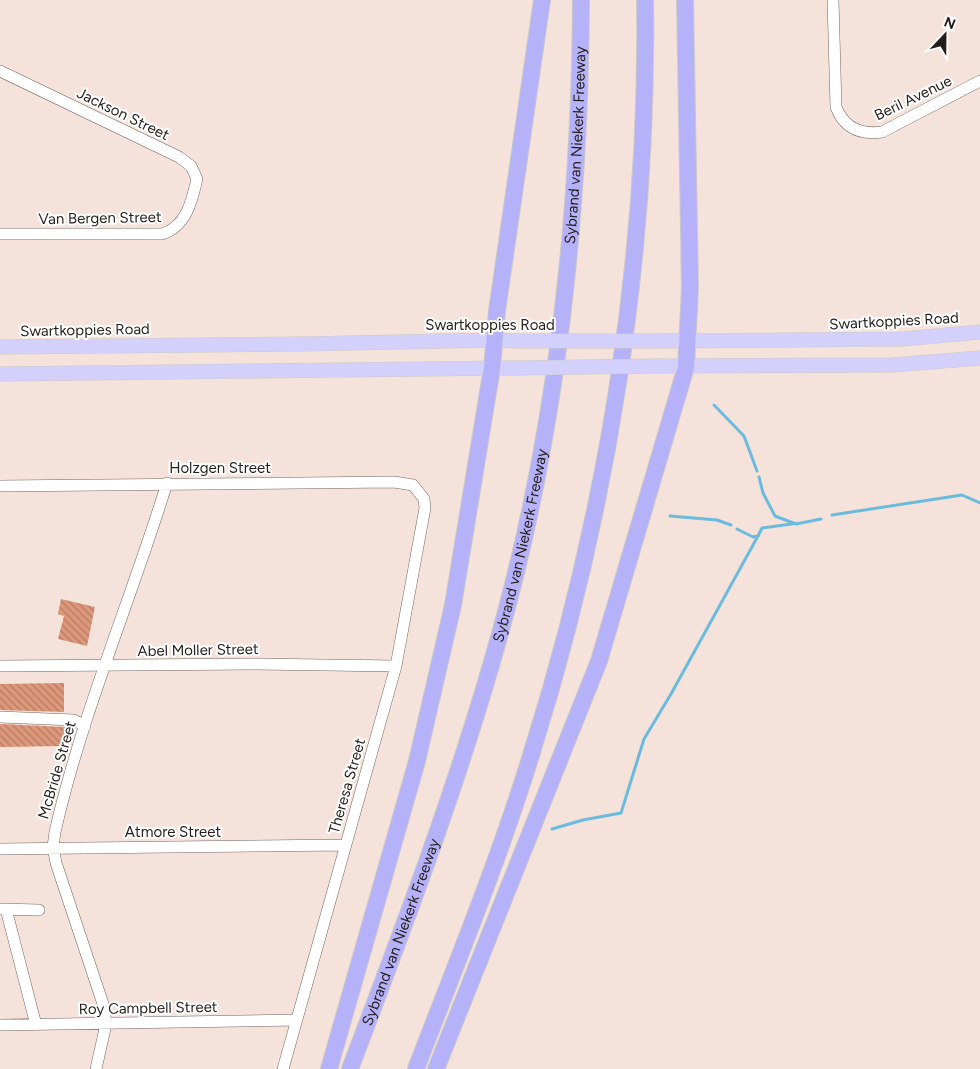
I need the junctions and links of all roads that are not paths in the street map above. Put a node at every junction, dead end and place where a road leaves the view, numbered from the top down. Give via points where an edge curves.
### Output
1 (542, 0) edge
2 (581, 0) edge
3 (646, 0) edge
4 (684, 0) edge
5 (833, 0) edge
6 (0, 71) edge
7 (980, 81) edge
8 (188, 209) joint
9 (0, 234) edge
10 (980, 332) edge
11 (494, 340) junction
12 (687, 341) junction
13 (0, 347) edge
14 (980, 358) edge
15 (686, 366) junction
16 (492, 368) junction
17 (0, 374) edge
18 (167, 483) junction
19 (0, 486) edge
20 (425, 508) joint
21 (0, 666) edge
22 (105, 666) junction
23 (396, 666) junction
24 (0, 717) edge
25 (85, 726) junction
26 (345, 845) junction
27 (53, 847) junction
28 (0, 849) edge
29 (3, 909) edge
30 (38, 910) dead end
31 (297, 1020) junction
32 (106, 1024) junction
33 (0, 1025) edge
34 (36, 1025) junction
35 (96, 1069) edge
36 (283, 1069) edge
37 (329, 1069) edge
38 (350, 1069) edge
39 (416, 1069) edge
40 (436, 1069) edge

1 - 11 highway
2 - 38 highway, Sybrand van Niekerk Freeway via 580,86 567,277 530,508 502,628 464,755 426,869
3 - 39 highway via 642,140 629,305 594,518 532,755
4 - 12 highway via 690,288
5 - 7 street, Beril Avenue via 836,107 844,122 858,131 874,133 892,128
6 - 8 street, Jackson Street via 186,161 196,172 197,179
8 - 9 street, Van Bergen Street via 173,230 156,235
10 - 12 main road, Swartkoppies Road via 903,339
11 - 12 main road, Swartkoppies Road, bridge
11 - 13 main road, Swartkoppies Road
11 - 16 highway
12 - 15 highway
14 - 15 main road via 893,365
15 - 16 main road, bridge
15 - 40 highway via 599,661
16 - 17 main road
16 - 37 highway via 453,605 439,670 410,789
18 - 19 street, Holzgen Street
18 - 20 street, Holzgen Street via 408,483 420,492
18 - 22 street, McBride Street
20 - 23 street, Theresa Street
21 - 22 street, Abel Moller Street
22 - 23 street, Abel Moller Street
22 - 25 street, McBride Street
23 - 26 street, Theresa Street
24 - 25 street via 74,720
25 - 27 street, McBride Street via 59,812
26 - 27 street, Atmore Street
26 - 31 street, Theresa Street
27 - 28 street, Atmore Street
27 - 32 street, McBride Street via 65,892 94,973
29 - 30 street
29 - 34 street
31 - 32 street, Roy Campbell Street
31 - 36 street, Theresa Street
32 - 34 street, Roy Campbell Street
32 - 35 street, McBride Street
33 - 34 street, Roy Campbell Street

